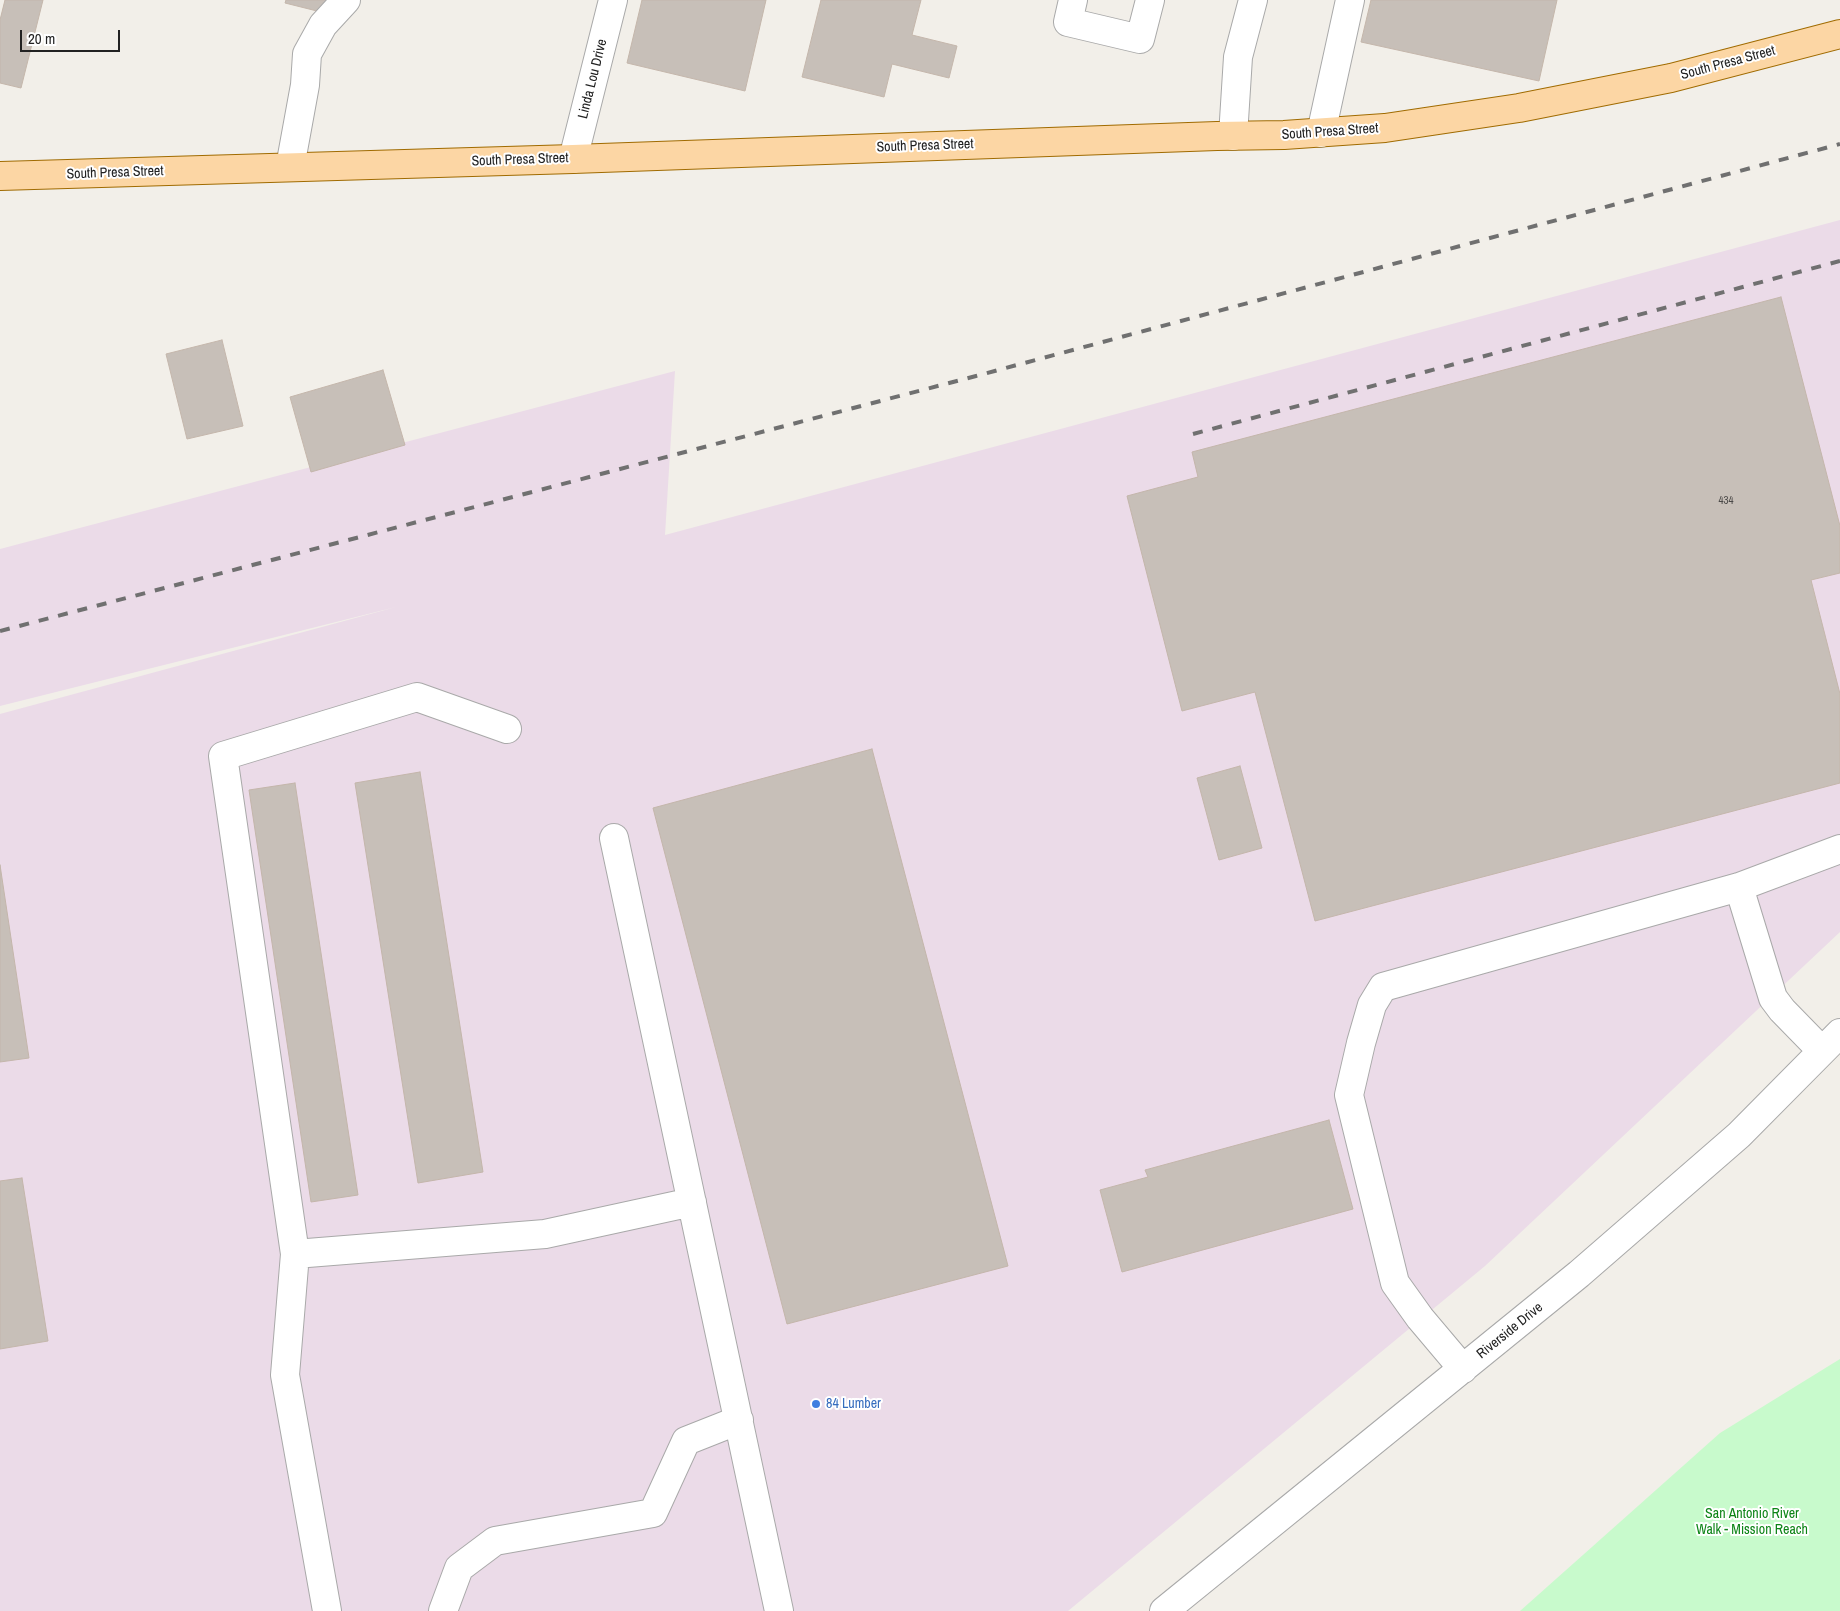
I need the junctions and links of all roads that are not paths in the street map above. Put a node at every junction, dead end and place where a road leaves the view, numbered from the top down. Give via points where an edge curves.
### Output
1 (346, 0) edge
2 (613, 0) edge
3 (1073, 0) edge
4 (1150, 0) edge
5 (1253, 0) edge
6 (1350, 0) edge
7 (1840, 34) edge
8 (1321, 133) junction
9 (1233, 136) junction
10 (573, 159) junction
11 (290, 168) junction
12 (0, 176) edge
13 (507, 729) dead end
14 (614, 838) dead end
15 (1840, 849) edge
16 (1739, 887) junction
17 (1831, 1042) edge
18 (692, 1202) junction
19 (295, 1254) junction
20 (1463, 1369) junction
21 (739, 1420) junction
22 (327, 1611) edge
23 (443, 1611) edge
24 (780, 1611) edge
25 (1164, 1611) edge

1 - 11 street via 323,25 307,54 305,86
2 - 10 street, Linda Lou Drive
3 - 4 street via 1068,22 1140,39
5 - 9 street via 1238,57
6 - 8 street
7 - 8 main road, South Presa Street via 1671,78 1519,108 1385,128
8 - 9 main road, South Presa Street
9 - 10 main road, South Presa Street
10 - 11 main road, South Presa Street
11 - 12 main road, South Presa Street
13 - 19 street via 417,697 223,756
14 - 18 street
15 - 16 street
16 - 17 street via 1773,998
16 - 20 street via 1384,987 1372,1005 1349,1095 1395,1283
17 - 20 street, Riverside Drive via 1739,1135 1579,1274
18 - 19 street via 545,1234
18 - 21 street
19 - 22 street via 286,1375
20 - 25 street, Riverside Drive
21 - 23 street via 686,1441 653,1513 496,1541 459,1568
21 - 24 street

